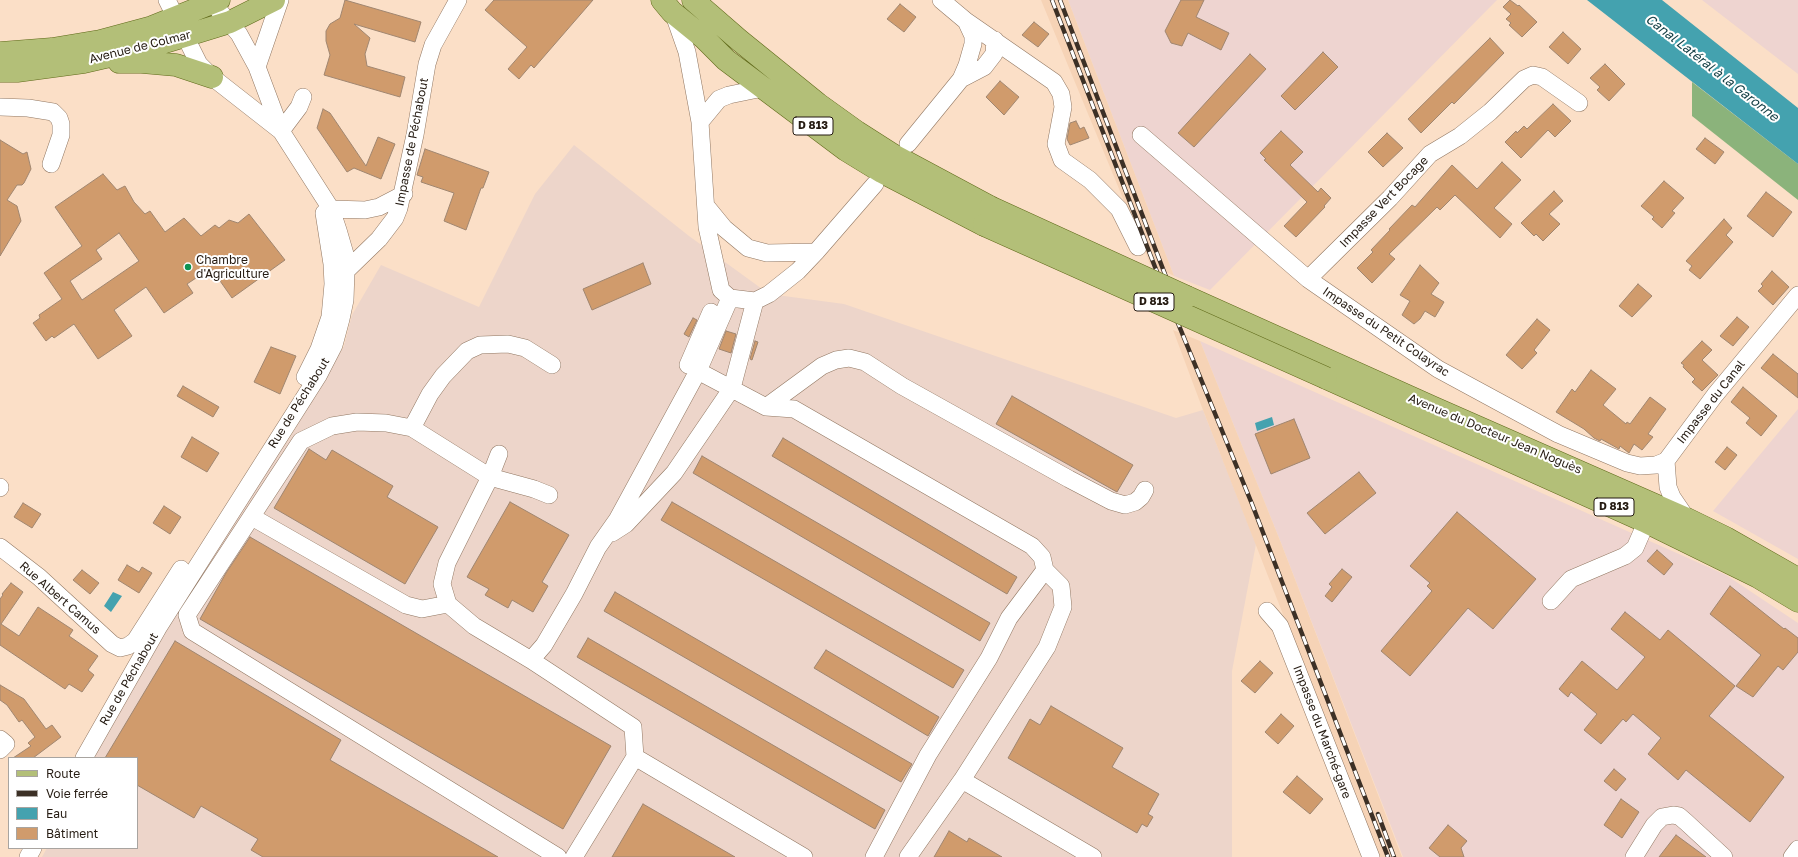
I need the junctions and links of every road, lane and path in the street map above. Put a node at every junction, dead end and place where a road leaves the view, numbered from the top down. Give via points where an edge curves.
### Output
1 (163, 0) edge
2 (274, 0) edge
3 (280, 0) edge
4 (458, 0) edge
5 (693, 0) edge
6 (941, 0) edge
7 (214, 1) edge
8 (667, 6) edge
9 (176, 18) edge
10 (966, 21) junction
11 (230, 22) junction
12 (152, 27) junction
13 (995, 40) junction
14 (0, 54) edge
15 (84, 62) junction
16 (257, 68) junction
17 (0, 71) edge
18 (212, 77) junction
19 (961, 79) junction
20 (763, 88) junction
21 (303, 97) dead end
22 (1580, 104) dead end
23 (0, 107) edge
24 (700, 122) junction
25 (281, 131) junction
26 (1141, 135) dead end
27 (908, 144) dead end
28 (50, 164) dead end
29 (875, 184) dead end
30 (321, 192) junction
31 (404, 194) junction
32 (706, 206) junction
33 (331, 209) junction
34 (987, 216) junction
35 (1138, 247) dead end
36 (816, 252) junction
37 (346, 271) junction
38 (1308, 279) junction
39 (726, 294) junction
40 (1798, 295) edge
41 (755, 301) junction
42 (552, 365) dead end
43 (693, 368) junction
44 (732, 388) junction
45 (766, 407) junction
46 (1429, 415) junction
47 (412, 428) junction
48 (499, 454) dead end
49 (1666, 461) junction
50 (490, 477) junction
51 (1145, 490) dead end
52 (549, 495) dead end
53 (252, 517) junction
54 (1687, 518) junction
55 (1644, 521) junction
56 (605, 537) junction
57 (0, 547) edge
58 (1045, 570) junction
59 (1798, 579) edge
60 (1551, 600) dead end
61 (1798, 601) edge
62 (448, 604) junction
63 (1267, 610) dead end
64 (532, 660) junction
65 (0, 739) edge
66 (0, 750) edge
67 (85, 757) edge
68 (635, 757) junction
69 (962, 780) junction
70 (1798, 849) edge
71 (558, 857) edge
72 (574, 857) edge
73 (804, 857) edge
74 (874, 857) edge
75 (908, 857) edge
76 (1093, 857) edge
77 (1371, 857) edge
78 (1634, 857) edge
79 (1724, 857) edge
80 (1792, 857) edge

1 - 12 street via 162,15
2 - 11 main road, Avenue de Colmar
3 - 16 street
4 - 31 street, Impasse de Péchabout via 433,45 427,64
5 - 34 main road, D 813 via 818,104 856,132
6 - 10 street
7 - 9 main road, Avenue de Colmar
7 - 11 street, Rue de Péchabout
8 - 20 main road, D 813 via 726,60
8 - 24 street via 687,52
9 - 11 main road, Avenue de Colmar
9 - 12 main road, Avenue de Colmar
9 - 15 main road, Avenue de Colmar
9 - 18 street via 199,64
10 - 13 street
10 - 19 street via 973,36 973,44 968,65
11 - 16 street, Rue de Péchabout via 248,48
12 - 14 main road, Avenue de Colmar via 100,41
13 - 19 street via 994,54 984,67
13 - 35 street via 1054,82 1062,94 1063,107 1056,144 1062,160 1090,180 1119,209
15 - 17 main road, Avenue de Colmar
15 - 18 main road via 176,65
16 - 25 street, Rue de Péchabout
18 - 25 street
19 - 27 street
20 - 24 street via 719,99
20 - 34 main road, D 813 via 846,150 882,172
21 - 25 street via 299,107
22 - 38 street, Impasse Vert Bocage via 1542,77 1533,75 1524,79 1490,112 1460,136 1430,154 1390,198
23 - 28 street via 53,112 59,118 61,135
24 - 32 street
25 - 30 street, Rue de Péchabout
26 - 38 street, Impasse du Petit Colayrac
29 - 36 street
30 - 33 street, Rue de Péchabout
30 - 57 street, Rue Albert Camus via 333,284 330,317 319,349 281,417 136,641 120,648 112,644 38,577
31 - 33 street via 379,207 365,210
31 - 37 street, Impasse de Péchabout via 395,218 379,239
32 - 36 street via 724,228 748,248 767,253
32 - 39 street via 707,227
33 - 37 street, Rue de Péchabout via 345,254
34 - 46 main road, Avenue du Docteur Jean Noguès / D 813, bridge via 1187,297
34 - 46 main road, Avenue du Docteur Jean Noguès / D 813, bridge via 1326,378
36 - 41 street via 798,271 769,294
37 - 67 street, Rue de Péchabout via 345,300 334,345 318,376 158,628
38 - 49 street, Impasse du Petit Colayrac via 1438,369 1558,434 1627,463 1640,466
39 - 41 street
39 - 43 street
40 - 49 street, Impasse du Canal via 1715,395
41 - 44 street
42 - 47 street via 525,348 508,344 480,346 467,351 430,394
43 - 44 street
43 - 56 street via 617,520
44 - 45 street
44 - 56 street via 674,473 626,524
45 - 51 street via 822,366 849,358 865,362 902,386 1111,501 1126,505 1135,502
45 - 58 street via 794,409 1032,546 1042,557
46 - 54 main road, Avenue du Docteur Jean Noguès / D 813
46 - 55 main road, Avenue du Docteur Jean Noguès / D 813
47 - 50 street
47 - 53 street via 386,423 357,422 332,426 301,441
48 - 50 street
49 - 54 street via 1668,487
50 - 52 street
50 - 62 street via 447,563 442,584
53 - 62 street via 406,605 422,609
53 - 71 street via 187,615 192,631
54 - 59 main road, Avenue du Docteur Jean Noguès / D 813
55 - 60 street via 1635,548 1625,556 1571,579
55 - 61 main road, Avenue du Docteur Jean Noguès / D 813 via 1758,577
56 - 64 street via 544,645
58 - 69 street via 1061,586 1063,607 1047,647
58 - 74 street via 1009,618 989,658 928,756
62 - 64 street via 474,626
63 - 77 street, Impasse du Marché-gare via 1280,626
64 - 68 street via 633,727
65 - 66 street via 6,744
68 - 72 street
68 - 73 street
69 - 75 street
69 - 76 street
70 - 80 street
78 - 79 street via 1654,825 1662,818 1674,815 1679,816

